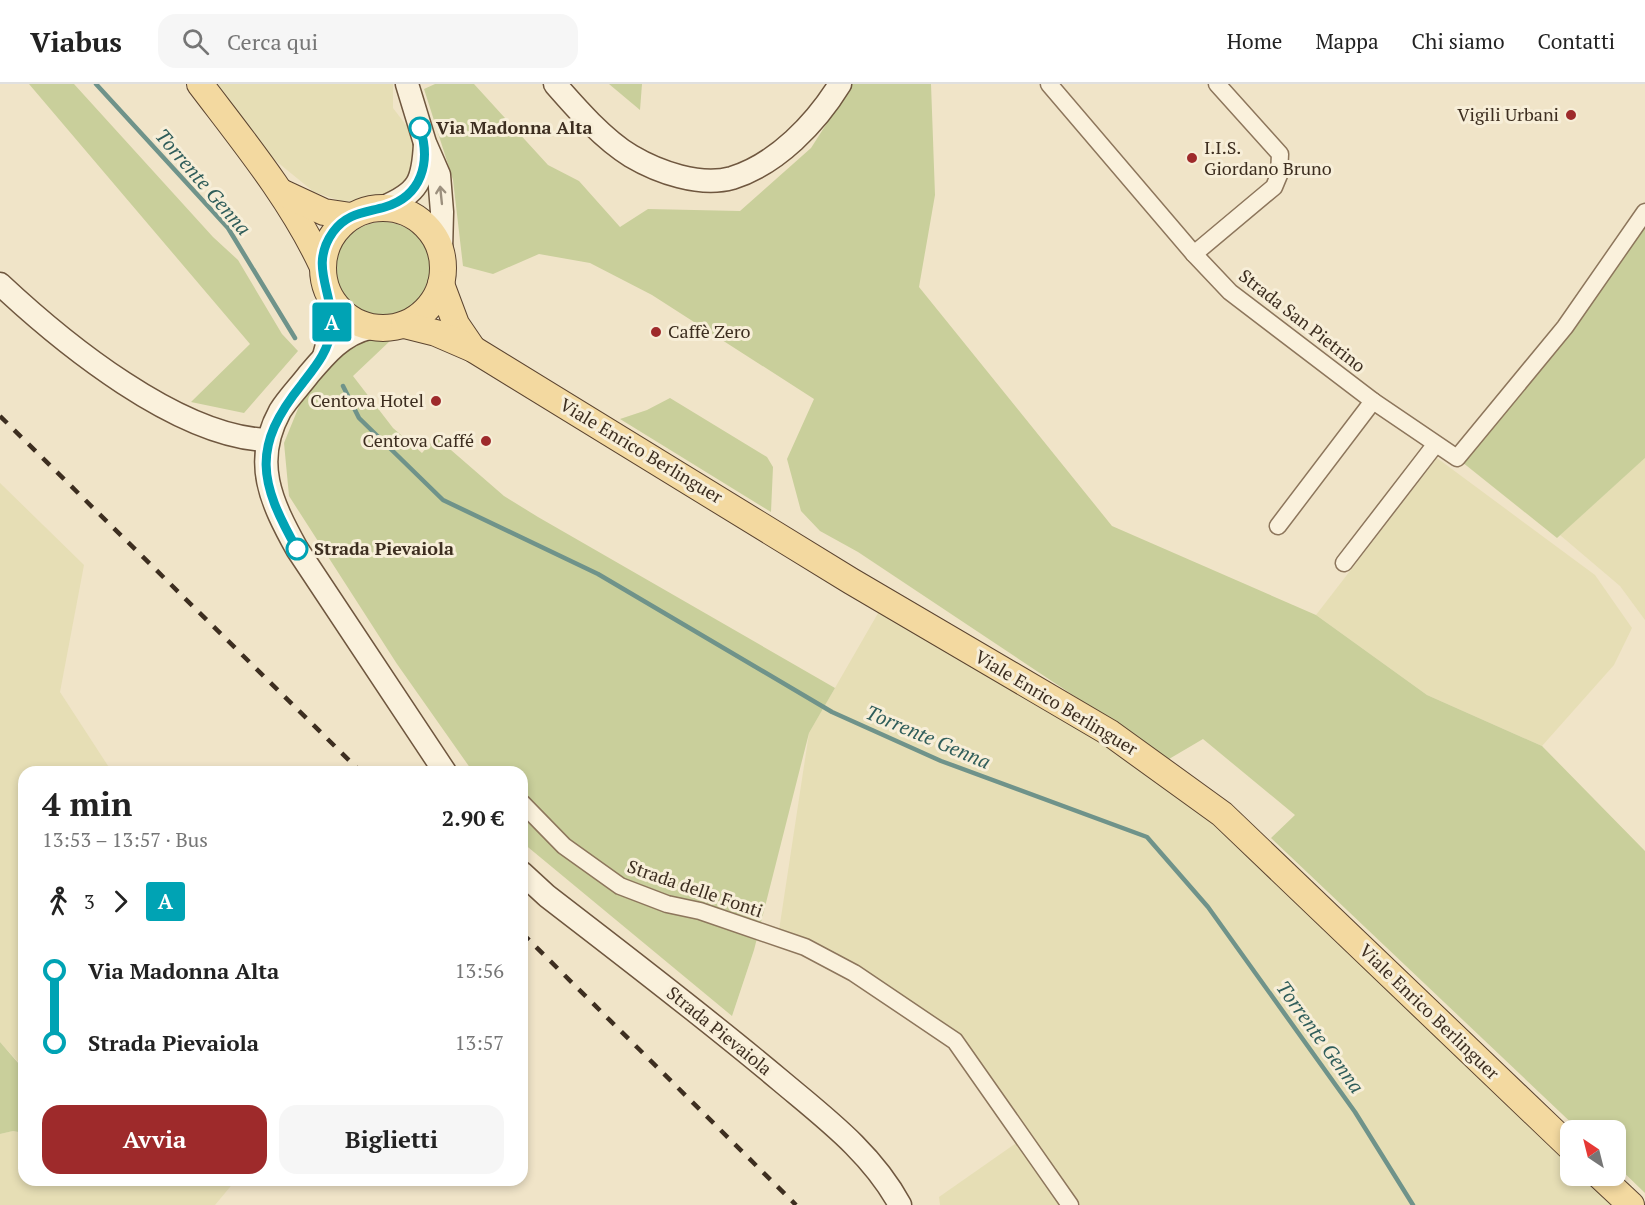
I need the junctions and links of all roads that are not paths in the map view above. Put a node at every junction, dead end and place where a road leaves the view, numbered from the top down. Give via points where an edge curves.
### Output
1 (200, 84) edge
2 (407, 84) edge
3 (555, 84) edge
4 (840, 84) edge
5 (1049, 84) edge
6 (1217, 84) edge
7 (425, 143) junction
8 (280, 192) junction
9 (384, 207) junction
10 (1645, 212) edge
11 (351, 216) junction
12 (441, 250) junction
13 (1194, 254) junction
14 (322, 265) junction
15 (0, 284) edge
16 (441, 284) junction
17 (328, 297) junction
18 (404, 325) junction
19 (369, 328) junction
20 (473, 349) junction
21 (324, 356) junction
22 (1373, 401) junction
23 (267, 440) junction
24 (1435, 445) junction
25 (1278, 526) dead end
26 (1344, 563) dead end
27 (442, 766) edge
28 (528, 809) edge
29 (528, 879) edge
30 (1560, 1138) edge
31 (1610, 1186) edge
32 (900, 1205) edge
33 (1070, 1205) edge
34 (1630, 1205) edge

1 - 8 main road
2 - 7 street
3 - 4 street via 630,155 661,171 697,179 730,178 760,165 795,138 825,107
5 - 13 street, Strada San Pietrino
6 - 13 street via 1280,154 1279,175 1274,187
7 - 9 street via 424,170 414,191
12 -> 7 street via 439,175
8 - 11 main road via 324,212
8 - 14 main road
9 - 11 main road
9 - 12 main road via 420,220
10 - 24 street, Strada San Pietrino via 1565,327 1457,458
11 - 14 main road via 333,232
12 - 16 main road
13 - 22 street, Strada San Pietrino via 1230,292
14 - 17 main road
15 - 23 street via 119,380 202,423 247,440
16 - 18 main road via 431,305
16 - 20 main road via 456,324
17 - 19 main road via 339,311
17 - 21 street via 331,330
18 - 19 main road
18 - 20 main road, Viale Enrico Berlinguer
19 - 21 street via 341,340
20 - 30 main road, Viale Enrico Berlinguer via 851,581 1110,733 1222,814
21 - 23 street via 281,410
22 - 24 street, Strada San Pietrino
22 - 25 street
23 - 27 street via 269,494 280,520 359,646
24 - 26 street
28 - 33 street, Strada delle Fonti via 564,846 620,886 805,947 854,973 955,1041
29 - 32 street, Strada Pievaiola via 846,1136 888,1183
31 - 34 main road

